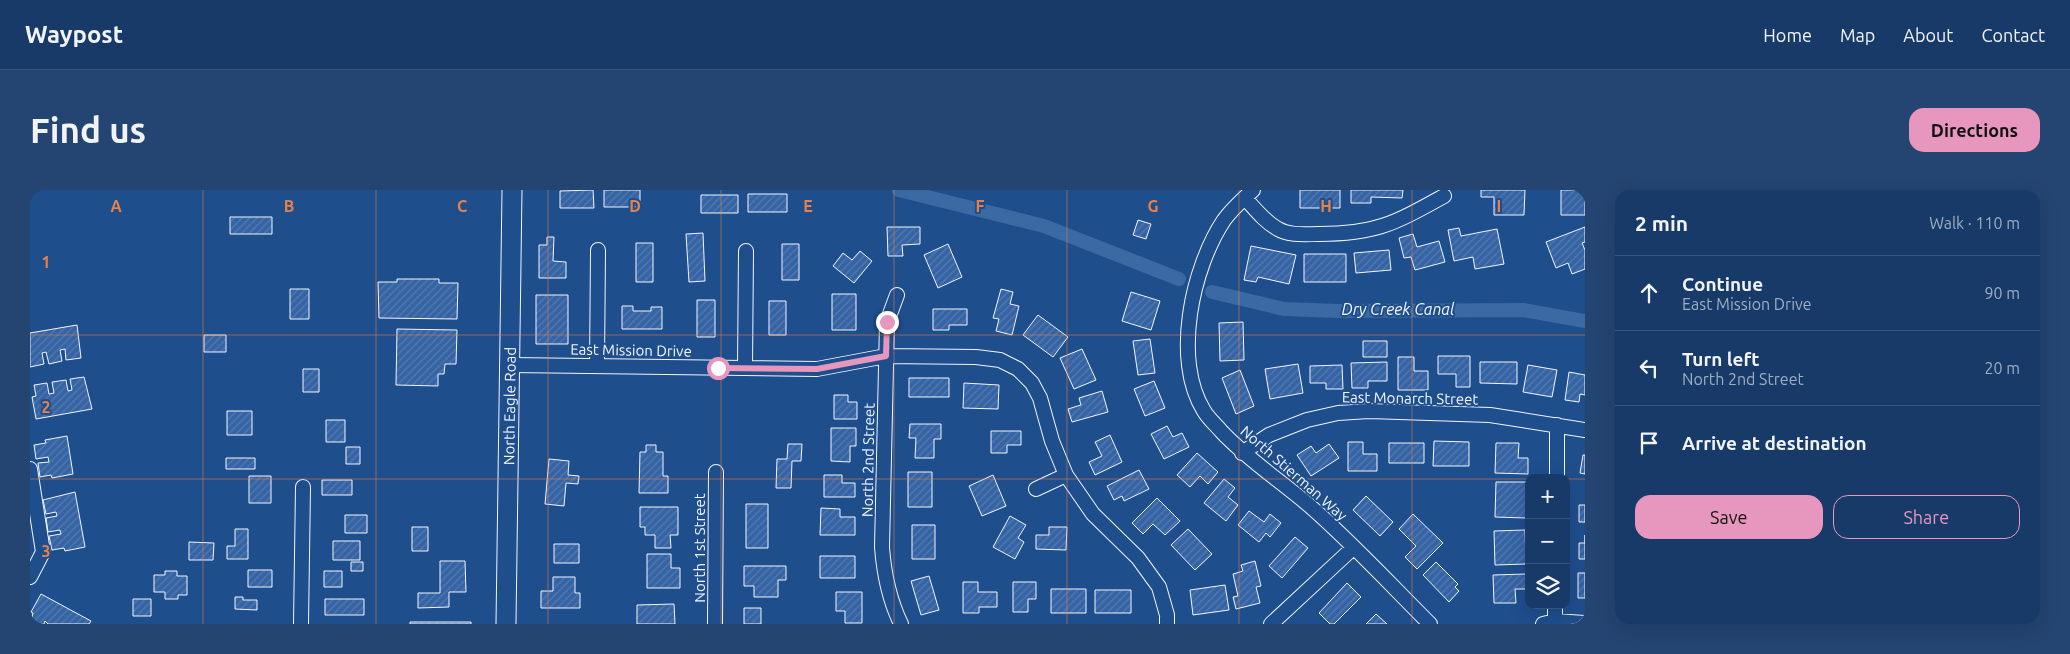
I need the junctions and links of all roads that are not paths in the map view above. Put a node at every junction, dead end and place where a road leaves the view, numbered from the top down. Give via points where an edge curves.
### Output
1 (512, 190) edge
2 (1249, 194) edge
3 (1444, 196) dead end
4 (598, 250) dead end
5 (746, 251) dead end
6 (897, 294) dead end
7 (886, 356) junction
8 (511, 365) junction
9 (597, 366) junction
10 (745, 368) junction
11 (1557, 425) junction
12 (1585, 430) edge
13 (1242, 453) junction
14 (30, 470) edge
15 (716, 472) dead end
16 (1557, 474) edge
17 (1066, 475) junction
18 (303, 487) dead end
19 (1036, 489) dead end
20 (1353, 548) junction
21 (30, 577) edge
22 (1554, 609) edge
23 (1549, 623) edge
24 (1585, 623) edge
25 (301, 624) edge
26 (506, 624) edge
27 (715, 624) edge
28 (901, 624) edge
29 (1167, 624) edge
30 (1271, 624) edge
31 (1430, 624) edge

1 - 8 main road, North Eagle Road
2 - 3 street via 1266,221 1279,230 1297,234 1372,231 1395,223
2 - 13 street, North Stierman Way via 1225,218 1214,236 1195,292 1187,346 1194,393 1205,413
4 - 9 street
5 - 10 street
6 - 7 street, North 2nd Street via 887,322
7 - 10 street, East Mission Drive via 817,369
7 - 17 street, East Mission Drive via 976,357 1000,360 1018,369 1032,383 1040,398
7 - 28 street, North 2nd Street via 882,548 884,578
8 - 9 street, East Mission Drive
8 - 26 main road, North Eagle Road
9 - 10 street, East Mission Drive
11 - 12 street, East Monarch Street
11 - 13 street, East Monarch Street via 1490,415 1338,413 1307,420 1269,435
11 - 16 street
13 - 20 street, North Stierman Way via 1311,507
14 - 21 street via 43,552
15 - 27 street, North 1st Street
17 - 19 street
17 - 29 street, East Mission Drive via 1093,514 1138,558 1159,587
18 - 25 street
20 - 30 street
20 - 31 street, North Stierman Way
22 - 23 street
23 - 24 street

